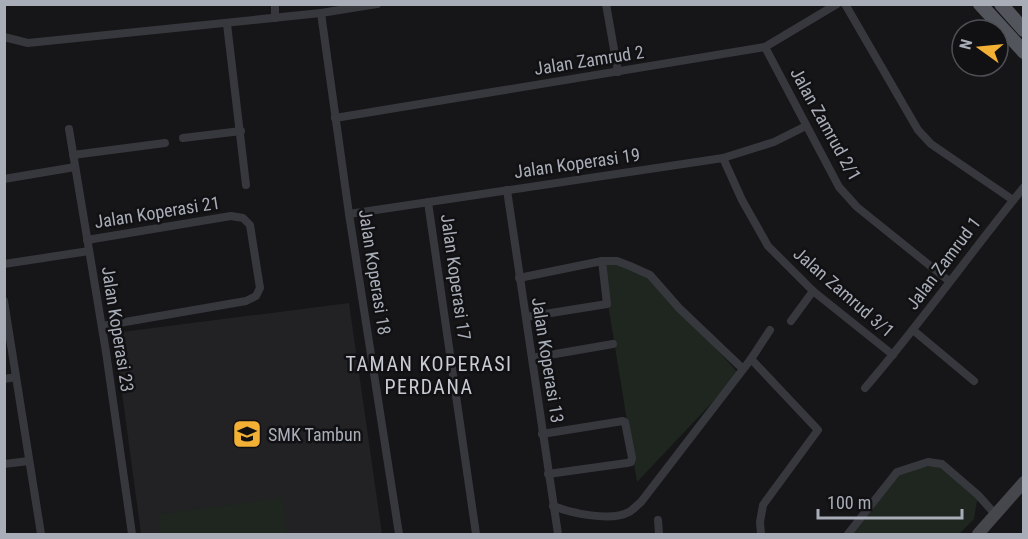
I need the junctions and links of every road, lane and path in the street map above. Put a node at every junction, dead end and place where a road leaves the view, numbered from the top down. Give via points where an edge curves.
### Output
1 (275, 4) edge
2 (606, 4) edge
3 (837, 4) edge
4 (845, 4) edge
5 (980, 4) edge
6 (1001, 4) edge
7 (371, 5) edge
8 (321, 13) junction
9 (275, 18) junction
10 (227, 24) junction
11 (1023, 30) edge
12 (4, 37) edge
13 (765, 47) junction
14 (1023, 52) edge
15 (618, 72) junction
16 (335, 118) junction
17 (806, 126) junction
18 (69, 129) dead end
19 (241, 131) junction
20 (183, 138) dead end
21 (165, 143) dead end
22 (73, 155) junction
23 (723, 158) junction
24 (75, 167) junction
25 (4, 179) edge
26 (246, 185) dead end
27 (1023, 187) edge
28 (507, 190) junction
29 (1013, 200) junction
30 (428, 202) junction
31 (349, 214) junction
32 (87, 240) junction
33 (89, 251) junction
34 (602, 261) junction
35 (4, 264) edge
36 (519, 278) junction
37 (949, 281) junction
38 (813, 291) junction
39 (4, 301) edge
40 (526, 317) junction
41 (791, 321) dead end
42 (102, 326) junction
43 (770, 330) dead end
44 (913, 330) junction
45 (613, 344) dead end
46 (893, 355) junction
47 (532, 357) junction
48 (751, 359) junction
49 (743, 369) junction
50 (16, 377) junction
51 (4, 379) edge
52 (975, 381) dead end
53 (865, 388) dead end
54 (542, 434) junction
55 (29, 461) junction
56 (4, 464) edge
57 (548, 474) junction
58 (1023, 482) edge
59 (553, 506) junction
60 (995, 514) junction
61 (658, 520) dead end
62 (41, 534) edge
63 (132, 534) edge
64 (399, 534) edge
65 (476, 534) edge
66 (558, 534) edge
67 (659, 534) edge
68 (761, 534) edge
69 (848, 534) edge
70 (978, 534) edge

1 - 9 street
2 - 15 street
3 - 13 street, Jalan Zamrud 2
4 - 29 street via 918,130 931,144
5 - 14 main road
6 - 11 main road
7 - 8 street
8 - 9 street
8 - 16 street, Jalan Koperasi 18
9 - 10 street
10 - 12 street via 28,43
10 - 19 street
13 - 15 street, Jalan Zamrud 2
13 - 17 street, Jalan Zamrud 2/1
15 - 16 street, Jalan Zamrud 2
16 - 31 street, Jalan Koperasi 18
17 - 23 street, Jalan Koperasi 19 via 774,142
17 - 37 street, Jalan Zamrud 2/1 via 839,187 857,207
18 - 22 street, Jalan Koperasi 23
19 - 20 street
19 - 26 street
21 - 22 street
22 - 24 street, Jalan Koperasi 23
23 - 28 street, Jalan Koperasi 19
23 - 38 street, Jalan Zamrud 3/1 via 768,246
24 - 25 street
24 - 32 street, Jalan Koperasi 23
27 - 29 street, Jalan Zamrud 1
28 - 30 street, Jalan Koperasi 19
28 - 36 street, Jalan Koperasi 13
29 - 37 street, Jalan Zamrud 1
30 - 31 street, Jalan Koperasi 19
30 - 65 street, Jalan Koperasi 17
31 - 64 street, Jalan Koperasi 18
32 - 33 street, Jalan Koperasi 23
32 - 42 street, Jalan Koperasi 21 via 231,216 243,218 250,225 260,288 256,296
33 - 35 street
33 - 42 street, Jalan Koperasi 23
34 - 36 street
34 - 40 street via 607,304
34 - 49 street via 616,261 650,275
36 - 40 street, Jalan Koperasi 13
37 - 44 street, Jalan Zamrud 1
38 - 41 street
38 - 46 street, Jalan Zamrud 3/1
39 - 50 street
40 - 47 street, Jalan Koperasi 13
42 - 63 street, Jalan Koperasi 23
43 - 48 street
44 - 46 street, Jalan Zamrud 1
44 - 52 street
45 - 47 street
46 - 53 street, Jalan Zamrud 1
47 - 54 street, Jalan Koperasi 13
48 - 49 street
48 - 68 street via 818,430 763,505
49 - 59 street via 641,502 629,512 612,516 572,513
50 - 51 street
50 - 55 street
54 - 57 street, Jalan Koperasi 13
54 - 57 street via 623,421 632,458 627,463
55 - 56 street
55 - 62 street
57 - 59 street, Jalan Koperasi 13
58 - 60 street
59 - 66 street, Jalan Koperasi 13
60 - 69 street via 942,464 928,462 897,472
60 - 70 street
61 - 67 street

